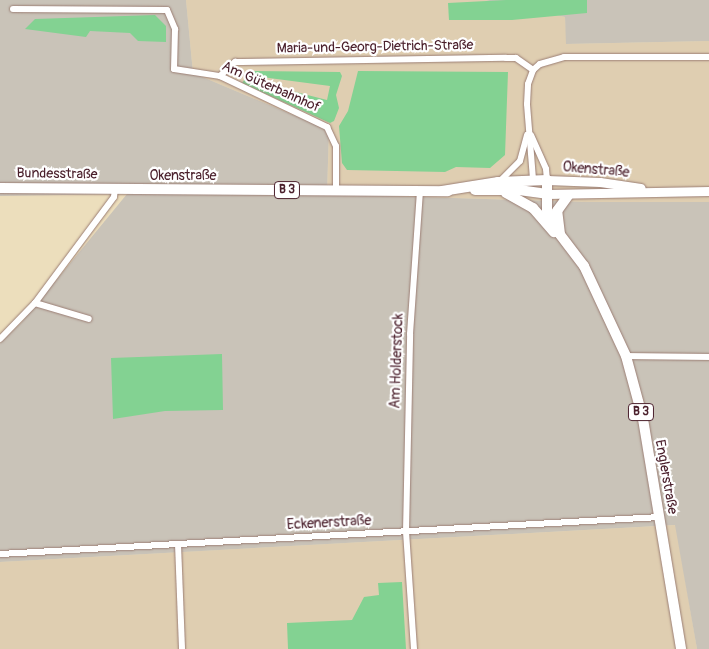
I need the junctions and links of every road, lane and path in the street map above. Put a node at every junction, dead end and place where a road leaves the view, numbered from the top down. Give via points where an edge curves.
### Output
1 (14, 9) dead end
2 (709, 57) edge
3 (533, 70) junction
4 (220, 76) junction
5 (528, 129) junction
6 (533, 179) junction
7 (546, 180) junction
8 (498, 186) junction
9 (0, 188) edge
10 (114, 189) junction
11 (336, 190) junction
12 (420, 191) junction
13 (533, 191) junction
14 (659, 191) junction
15 (709, 191) edge
16 (546, 194) junction
17 (568, 196) junction
18 (533, 208) junction
19 (561, 237) junction
20 (35, 303) junction
21 (89, 319) dead end
22 (0, 340) edge
23 (626, 356) junction
24 (709, 356) edge
25 (659, 517) junction
26 (406, 532) junction
27 (178, 544) junction
28 (0, 554) edge
29 (182, 649) edge
30 (414, 649) edge
31 (681, 649) edge

1 - 4 street, Am Güterbahnhof via 167,10 175,29 174,69
2 - 3 street via 564,57 548,60
3 - 4 street, Maria-und-Georg-Dietrich-Straße via 516,58 235,62
3 - 5 street via 528,84
4 - 11 street, Am Güterbahnhof via 326,127 336,146
5 - 6 street
5 - 7 street via 546,169
5 - 8 street via 520,161
6 - 7 main road, Okenstraße / B 3
6 - 8 main road, Okenstraße / B 3
6 - 13 main road
7 - 14 main road, Okenstraße via 600,182
7 - 16 main road, Englerstraße / B 3
8 - 12 main road, Okenstraße / B 3
8 - 13 main road, Okenstraße / B 3
8 - 18 main road, Englerstraße / B 3
9 - 10 main road, Bundesstraße / B 3
10 - 11 main road, Okenstraße / B 3
10 - 20 street via 114,197
11 - 12 main road, Okenstraße / B 3
12 - 26 street, Am Holderstock via 410,334
13 - 16 main road, Okenstraße / B 3
13 - 18 main road
14 - 15 main road, Okenstraße
14 - 17 main road, Okenstraße
16 - 17 main road, Okenstraße / B 3
16 - 19 main road, Englerstraße / B 3 via 547,210
17 - 19 main road, Englerstraße / B 3 via 557,211
18 - 19 main road, Englerstraße / B 3 via 546,226
19 - 23 main road, Englerstraße / B 3 via 584,266
20 - 21 street
20 - 22 street
23 - 24 street
23 - 25 main road, Englerstraße / B 3 via 643,419
25 - 26 street, Eckenerstraße
25 - 31 main road, Englerstraße / B 3
26 - 27 street, Eckenerstraße
26 - 30 street, Am Holderstock
27 - 28 street, Eckenerstraße
27 - 29 street

